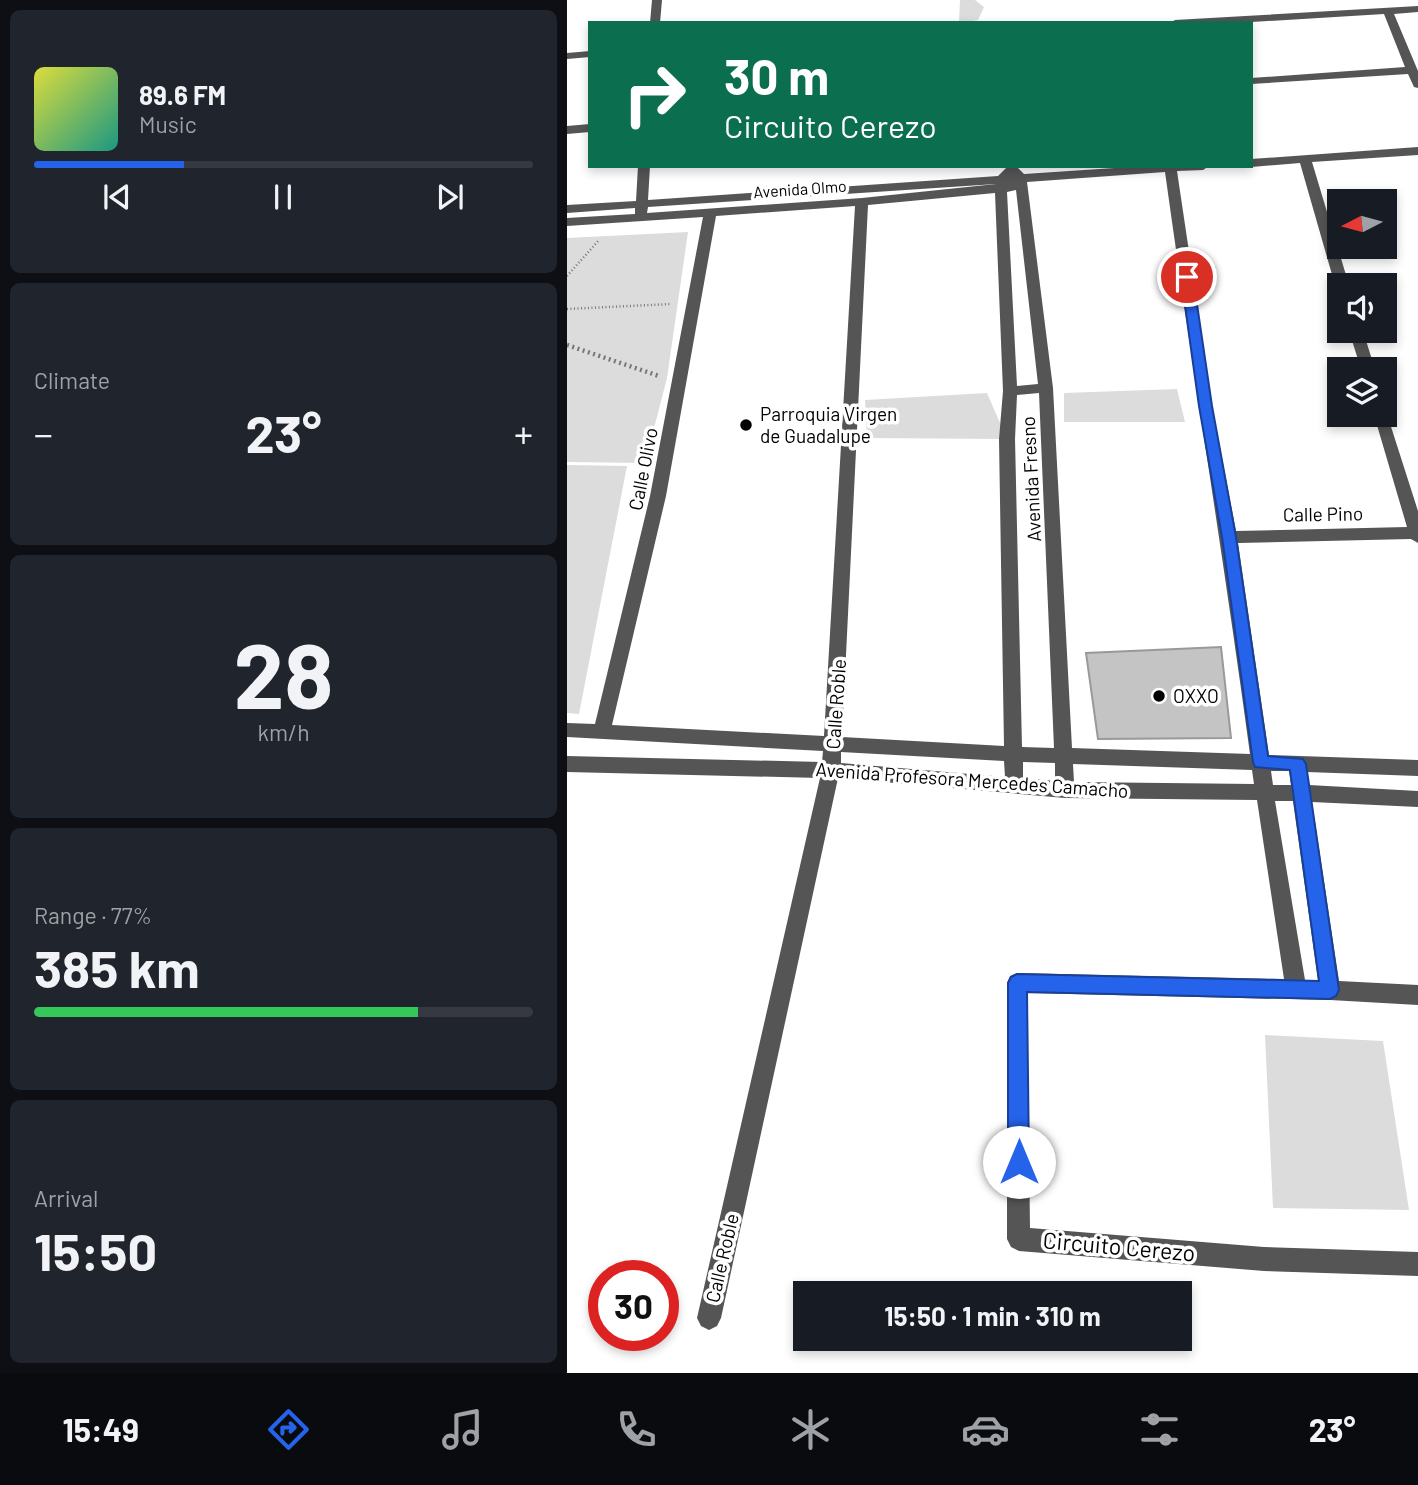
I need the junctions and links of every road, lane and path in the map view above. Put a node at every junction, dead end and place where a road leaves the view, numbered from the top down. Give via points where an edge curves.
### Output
1 (657, 0) edge
2 (1418, 9) edge
3 (1388, 10) junction
4 (655, 21) edge
5 (1208, 21) edge
6 (588, 54) edge
7 (567, 56) edge
8 (1411, 70) junction
9 (1253, 81) edge
10 (1418, 85) edge
11 (588, 128) edge
12 (567, 130) edge
13 (1418, 150) edge
14 (1305, 159) junction
15 (1253, 163) edge
16 (644, 168) edge
17 (1182, 168) edge
18 (1171, 169) junction
19 (1015, 178) edge
20 (862, 202) junction
21 (641, 203) junction
22 (567, 209) edge
23 (710, 212) junction
24 (640, 217) junction
25 (618, 218) junction
26 (567, 222) edge
27 (1338, 273) edge
28 (567, 276) edge
29 (677, 304) dead end
30 (567, 309) edge
31 (567, 345) edge
32 (667, 378) dead end
33 (1047, 388) junction
34 (1010, 391) junction
35 (1385, 427) edge
36 (1418, 534) edge
37 (1229, 537) junction
38 (567, 730) edge
39 (602, 731) junction
40 (834, 744) junction
41 (1013, 754) junction
42 (1063, 755) junction
43 (1261, 762) junction
44 (567, 764) edge
45 (1297, 764) junction
46 (1418, 768) edge
47 (831, 770) junction
48 (1014, 787) junction
49 (1065, 790) junction
50 (1300, 793) junction
51 (1265, 794) junction
52 (1418, 799) edge
53 (1296, 989) junction
54 (1330, 990) junction
55 (1418, 995) edge
56 (1418, 1264) edge
57 (709, 1318) dead end

1 - 4 street
2 - 3 street
3 - 5 street
3 - 8 street
6 - 7 street
8 - 9 street
8 - 10 street
11 - 12 street
13 - 14 street
14 - 15 street
14 - 27 street
16 - 21 street
17 - 18 street, Avenida Olmo
18 - 19 street, Avenida Olmo
18 - 37 street
19 - 20 street, Avenida Olmo
19 - 21 street, Avenida Olmo
19 - 33 street, Avenida Fresno
19 - 34 street, Avenida Fresno
20 - 23 street, Avenida Olmo
20 - 40 street, Calle Roble
21 - 22 street, Avenida Olmo
21 - 24 street
23 - 24 street, Avenida Olmo
23 - 39 street, Calle Olivo via 658,496
24 - 25 street, Avenida Olmo
25 - 26 street, Avenida Olmo
25 - 28 path
29 - 30 path
31 - 32 path
33 - 34 street
33 - 42 street, Avenida Fresno
34 - 41 street, Avenida Fresno
35 - 36 street
36 - 37 street, Calle Pino
37 - 43 street
38 - 39 street, Avenida Profesora Mercedes Camacho
39 - 40 street, Avenida Profesora Mercedes Camacho
40 - 41 street, Avenida Profesora Mercedes Camacho
40 - 47 street, Calle Roble
41 - 42 street, Avenida Profesora Mercedes Camacho
41 - 48 street, Avenida Fresno
42 - 43 street, Avenida Profesora Mercedes Camacho
42 - 49 street, Avenida Fresno
43 - 45 street, Avenida Profesora Mercedes Camacho
43 - 51 street
44 - 47 street, Avenida Profesora Mercedes Camacho
45 - 46 street, Avenida Profesora Mercedes Camacho
45 - 50 street
47 - 48 street, Avenida Profesora Mercedes Camacho
47 - 57 street, Calle Roble
48 - 49 street, Avenida Profesora Mercedes Camacho
49 - 51 street, Avenida Profesora Mercedes Camacho
50 - 51 street, Avenida Profesora Mercedes Camacho
50 - 52 street, Avenida Profesora Mercedes Camacho
50 - 54 street
51 - 53 street
53 - 54 street, Circuito Cerezo
53 - 56 street, Circuito Cerezo via 1017,983 1019,1239 1264,1259
54 - 55 street, Circuito Cerezo

